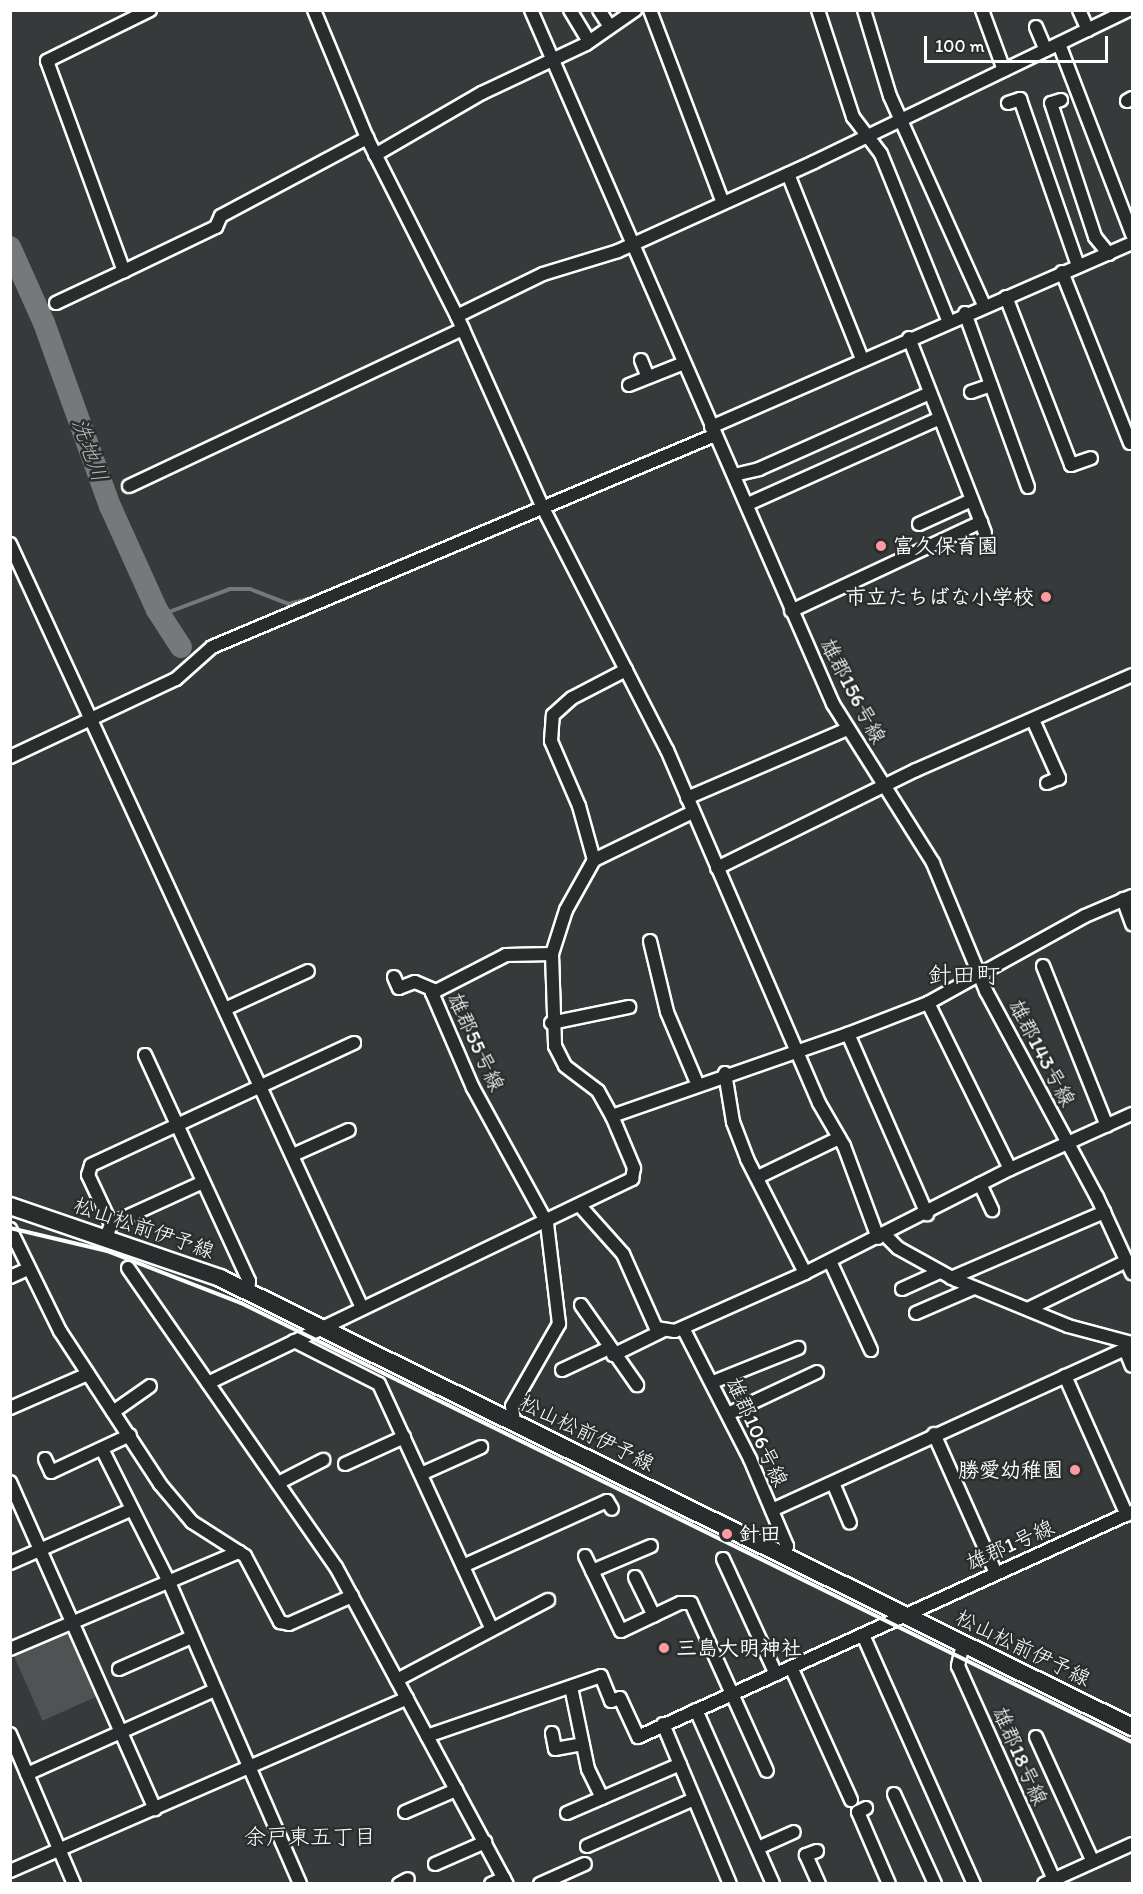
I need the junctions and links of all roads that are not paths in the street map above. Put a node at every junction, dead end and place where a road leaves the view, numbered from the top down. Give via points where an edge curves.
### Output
1 (150, 10) edge
2 (314, 10) edge
3 (531, 10) edge
4 (570, 10) edge
5 (599, 10) edge
6 (635, 10) edge
7 (650, 10) edge
8 (818, 10) edge
9 (864, 10) edge
10 (982, 10) edge
11 (1079, 10) edge
12 (1128, 10) edge
13 (610, 27) junction
14 (1036, 27) dead end
15 (1088, 30) junction
16 (589, 42) junction
17 (1059, 44) junction
18 (1046, 50) junction
19 (552, 61) junction
20 (1004, 70) junction
21 (1061, 100) dead end
22 (1008, 103) dead end
23 (904, 119) junction
24 (866, 137) junction
25 (367, 138) junction
26 (375, 155) junction
27 (788, 174) junction
28 (723, 203) junction
29 (1132, 234) edge
30 (1132, 243) edge
31 (632, 244) junction
32 (1109, 254) junction
33 (1078, 266) junction
34 (124, 271) junction
35 (1062, 272) junction
36 (1006, 297) junction
37 (56, 303) dead end
38 (984, 305) junction
39 (965, 313) junction
40 (457, 316) junction
41 (948, 320) junction
42 (463, 329) junction
43 (909, 338) junction
44 (862, 359) junction
45 (641, 360) dead end
46 (684, 363) junction
47 (648, 377) junction
48 (629, 385) dead end
49 (992, 385) junction
50 (930, 393) junction
51 (971, 393) dead end
52 (940, 418) junction
53 (713, 431) junction
54 (1130, 438) edge
55 (1090, 458) dead end
56 (734, 475) junction
57 (129, 486) dead end
58 (1028, 487) dead end
59 (972, 500) junction
60 (748, 504) junction
61 (543, 508) junction
62 (920, 524) dead end
63 (10, 544) edge
64 (790, 611) junction
65 (626, 670) junction
66 (1132, 675) edge
67 (91, 718) junction
68 (1033, 720) junction
69 (847, 729) junction
70 (10, 757) edge
71 (1047, 783) dead end
72 (885, 788) junction
73 (687, 798) junction
74 (693, 812) junction
75 (594, 860) junction
76 (717, 868) junction
77 (1128, 898) edge
78 (1132, 924) edge
79 (650, 941) dead end
80 (552, 954) junction
81 (1043, 966) dead end
82 (308, 971) dead end
83 (980, 976) junction
84 (394, 977) dead end
85 (436, 991) junction
86 (928, 1003) junction
87 (629, 1007) dead end
88 (225, 1009) junction
89 (551, 1023) junction
90 (848, 1034) junction
91 (354, 1043) dead end
92 (798, 1051) junction
93 (145, 1054) dead end
94 (725, 1073) junction
95 (697, 1083) junction
96 (262, 1085) junction
97 (1132, 1114) edge
98 (612, 1116) junction
99 (177, 1125) junction
100 (1107, 1126) junction
101 (349, 1130) dead end
102 (839, 1138) junction
103 (1068, 1144) junction
104 (293, 1155) junction
105 (1010, 1169) junction
106 (758, 1178) junction
107 (203, 1182) junction
108 (980, 1184) junction
109 (10, 1206) edge
110 (581, 1207) junction
111 (992, 1210) dead end
112 (1104, 1212) junction
113 (927, 1214) junction
114 (547, 1223) junction
115 (10, 1229) edge
116 (108, 1231) junction
117 (882, 1237) junction
118 (830, 1262) junction
119 (128, 1268) dead end
120 (1130, 1268) edge
121 (28, 1269) junction
122 (940, 1272) junction
123 (805, 1273) junction
124 (10, 1277) edge
125 (951, 1278) junction
126 (902, 1288) dead end
127 (974, 1288) junction
128 (248, 1292) junction
129 (581, 1305) dead end
130 (362, 1308) junction
131 (1028, 1309) junction
132 (916, 1313) dead end
133 (320, 1326) junction
134 (683, 1328) junction
135 (662, 1331) junction
136 (294, 1341) junction
137 (1130, 1346) edge
138 (798, 1348) dead end
139 (871, 1350) dead end
140 (611, 1352) junction
141 (1132, 1366) edge
142 (562, 1370) dead end
143 (817, 1372) dead end
144 (88, 1374) junction
145 (1065, 1376) junction
146 (713, 1382) junction
147 (208, 1383) junction
148 (637, 1385) dead end
149 (150, 1386) dead end
150 (10, 1408) edge
151 (113, 1412) junction
152 (730, 1413) junction
153 (514, 1422) junction
154 (934, 1434) junction
155 (130, 1435) junction
156 (404, 1437) junction
157 (481, 1447) dead end
158 (103, 1451) junction
159 (45, 1459) dead end
160 (323, 1460) dead end
161 (345, 1464) dead end
162 (421, 1474) junction
163 (10, 1482) edge
164 (278, 1483) junction
165 (833, 1483) junction
166 (612, 1509) dead end
167 (130, 1510) junction
168 (772, 1510) junction
169 (1130, 1514) edge
170 (850, 1523) dead end
171 (643, 1546) dead end
172 (40, 1550) junction
173 (239, 1552) junction
174 (784, 1555) junction
175 (585, 1556) dead end
176 (723, 1559) dead end
177 (10, 1563) edge
178 (463, 1566) junction
179 (592, 1571) junction
180 (996, 1573) junction
181 (635, 1577) dead end
182 (168, 1580) junction
183 (352, 1596) junction
184 (548, 1600) dead end
185 (903, 1613) junction
186 (654, 1616) junction
187 (72, 1623) junction
188 (491, 1628) junction
189 (863, 1635) junction
190 (192, 1637) junction
191 (963, 1644) junction
192 (10, 1649) edge
193 (791, 1667) junction
194 (118, 1669) dead end
195 (776, 1674) junction
196 (397, 1680) junction
197 (571, 1688) junction
198 (215, 1690) junction
199 (733, 1693) junction
200 (407, 1698) junction
201 (696, 1710) junction
202 (663, 1724) junction
203 (1132, 1727) edge
204 (121, 1733) junction
205 (552, 1733) dead end
206 (11, 1736) edge
207 (427, 1736) junction
208 (1036, 1737) dead end
209 (583, 1744) junction
210 (680, 1764) junction
211 (249, 1767) junction
212 (767, 1771) dead end
213 (27, 1774) junction
214 (456, 1790) junction
215 (894, 1794) dead end
216 (603, 1798) junction
217 (694, 1799) junction
218 (851, 1800) dead end
219 (866, 1808) dead end
220 (155, 1809) junction
221 (405, 1812) dead end
222 (567, 1813) dead end
223 (794, 1832) dead end
224 (484, 1842) junction
225 (1132, 1844) edge
226 (587, 1846) dead end
227 (758, 1848) junction
228 (60, 1850) junction
229 (818, 1851) dead end
230 (1093, 1862) junction
231 (435, 1864) dead end
232 (585, 1864) dead end
233 (10, 1871) edge
234 (505, 1881) edge
235 (1051, 1882) edge
236 (727, 1883) edge
237 (74, 1884) edge
238 (300, 1884) edge
239 (491, 1884) edge
240 (540, 1884) edge
241 (773, 1884) edge
242 (819, 1884) edge
243 (889, 1884) edge
244 (934, 1884) edge
245 (974, 1884) edge

1 - 34 street via 47,61
2 - 25 street
3 - 19 street, 雄郡156号線
4 - 16 street
5 - 13 street
6 - 13 street
7 - 28 street
8 - 24 street via 853,117
9 - 23 street via 884,60 895,106
10 - 20 street
11 - 15 street
12 - 15 street
13 - 16 street
14 - 18 street
15 - 17 street
16 - 19 street
17 - 18 street
17 - 29 street
18 - 20 street
19 - 26 street via 482,93
19 - 31 street, 雄郡156号線
20 - 23 street
21 - 32 street via 1051,103 1091,203 1095,237
22 - 33 street via 1020,99 1049,202
23 - 24 street
23 - 38 street
24 - 27 street
24 - 41 street via 881,154 895,204
25 - 26 street
25 - 34 street via 221,216 216,227
26 - 40 street
27 - 28 street
27 - 44 street
28 - 31 street
30 - 32 street
31 - 40 street via 543,274
31 - 46 street, 雄郡156号線
32 - 33 street
33 - 35 street
34 - 37 street
35 - 36 street
35 - 54 street
36 - 38 street
36 - 55 street via 1071,465
38 - 39 street
39 - 41 street
39 - 49 street
40 - 42 street
41 - 43 street
42 - 57 street
42 - 61 street
43 - 44 street
43 - 50 street
44 - 53 street
45 - 47 street
46 - 47 street
46 - 53 street, 雄郡156号線
47 - 48 street
49 - 51 street
49 - 58 street
50 - 52 street
50 - 56 street via 759,469
52 - 59 street
52 - 60 street
53 - 56 street, 雄郡156号線
53 - 61 street
56 - 60 street, 雄郡156号線
59 - 62 street
59 - 64 street via 983,527
60 - 64 street, 雄郡156号線
61 - 65 street
61 - 67 street via 212,647 184,674
63 - 67 street
64 - 69 street, 雄郡156号線
65 - 73 street
65 - 75 street via 572,698 554,715 551,741 579,806
66 - 68 street
67 - 70 street
67 - 88 street
68 - 71 street via 1059,778
68 - 72 street
69 - 72 street, 雄郡156号線
69 - 73 street
72 - 76 street
72 - 83 street, 雄郡143号線 via 933,862
73 - 74 street
74 - 75 street
74 - 76 street
75 - 80 street via 566,910
76 - 92 street
77 - 78 street
77 - 83 street
79 - 95 street via 667,1012
80 - 85 street, 雄郡55号線 via 506,955
80 - 89 street
81 - 100 street
82 - 88 street
83 - 86 street
83 - 103 street, 雄郡143号線
84 - 85 street via 399,988 415,982
85 - 114 street, 雄郡55号線 via 432,993 464,1070
86 - 90 street
86 - 105 street
87 - 89 street
88 - 96 street
89 - 98 street via 555,1046 565,1066 598,1091
90 - 92 street
90 - 113 street
91 - 96 street
92 - 94 street
92 - 102 street
93 - 99 street
94 - 95 street
94 - 106 street via 734,1122
95 - 98 street
96 - 99 street
96 - 104 street
97 - 100 street
98 - 110 street via 634,1176
99 - 107 street
99 - 116 street via 87,1170
100 - 103 street
101 - 104 street
102 - 106 street
102 - 117 street
103 - 105 street
103 - 112 street, 雄郡143号線
104 - 130 street
105 - 108 street
106 - 123 street
107 - 116 street
107 - 128 street via 249,1281
108 - 111 street
108 - 113 street
109 - 116 main road, 松山松前伊予線
110 - 114 street
110 - 135 street via 624,1254 646,1310
112 - 120 street, 雄郡143号線
112 - 125 street
113 - 117 street
114 - 130 street
114 - 153 street, 雄郡55号線 via 559,1324 512,1406
115 - 121 street
116 - 128 main road, 松山松前伊予線
117 - 118 street
117 - 122 street
118 - 123 street
118 - 139 street
119 - 147 street
120 - 131 street
121 - 124 street
121 - 144 street
122 - 125 street
122 - 126 street
123 - 134 street
125 - 127 street
127 - 131 street
127 - 132 street
128 - 133 main road, 松山松前伊予線
129 - 140 street
130 - 133 street
131 - 137 street
133 - 136 street
133 - 153 main road, 松山松前伊予線
134 - 135 street
134 - 146 street, 雄郡106号線
135 - 140 street
136 - 147 street
136 - 156 street via 379,1384
137 - 141 street
137 - 145 street
138 - 146 street
140 - 142 street
140 - 148 street
143 - 152 street via 774,1397
144 - 150 street
144 - 151 street
145 - 154 street
145 - 169 street
146 - 152 street, 雄郡106号線
147 - 164 street
149 - 151 street
151 - 155 street
152 - 168 street, 雄郡106号線
153 - 174 main road, 松山松前伊予線
154 - 165 street
154 - 180 street
155 - 158 street
155 - 173 street via 189,1520
156 - 161 street
156 - 162 street
157 - 162 street
158 - 159 street via 51,1472
158 - 167 street
160 - 164 street
162 - 178 street
163 - 172 street
164 - 183 street
165 - 168 street
165 - 170 street
166 - 178 street via 607,1501
167 - 172 street
167 - 182 street
168 - 174 street, 雄郡106号線 via 787,1546
169 - 180 street, 雄郡1号線
171 - 179 street
172 - 177 street
172 - 187 street
173 - 182 street
173 - 183 street via 284,1624
174 - 185 main road, 松山松前伊予線
175 - 179 street
176 - 195 street
178 - 188 street
179 - 186 street via 621,1631
180 - 185 street, 雄郡1号線
181 - 186 street
182 - 187 street
182 - 190 street
183 - 196 street
184 - 188 street
185 - 189 street, 雄郡1号線
185 - 191 main road, 松山松前伊予線
186 - 199 street via 680,1603 691,1604
187 - 192 street
187 - 204 street
188 - 196 street
189 - 193 street, 雄郡1号線
189 - 245 street via 963,1846
190 - 194 street
190 - 198 street
191 - 203 main road, 松山松前伊予線
191 - 235 street, 雄郡18号線 via 958,1666
193 - 195 street, 雄郡1号線
193 - 218 street via 843,1766
195 - 199 street, 雄郡1号線
196 - 200 street
197 - 202 street, 雄郡1号線 via 601,1676 611,1701 620,1698 638,1737
197 - 207 street
197 - 209 street
198 - 204 street
198 - 211 street
199 - 201 street, 雄郡1号線
199 - 212 street
200 - 207 street
200 - 211 street
201 - 202 street, 雄郡1号線
201 - 227 street
202 - 210 street
204 - 213 street
204 - 220 street
205 - 209 street via 555,1749
206 - 213 street
207 - 214 street
208 - 230 street
209 - 216 street via 588,1769
210 - 216 street
210 - 217 street
211 - 220 street
211 - 238 street
213 - 228 street
214 - 221 street
214 - 224 street
215 - 244 street via 911,1816
216 - 222 street
217 - 226 street
217 - 236 street
219 - 243 street via 858,1812
220 - 228 street
223 - 227 street
224 - 231 street
224 - 234 street
225 - 230 street
227 - 241 street
228 - 233 street
228 - 237 street
229 - 242 street via 806,1856
230 - 235 street
232 - 240 street
234 - 239 street

